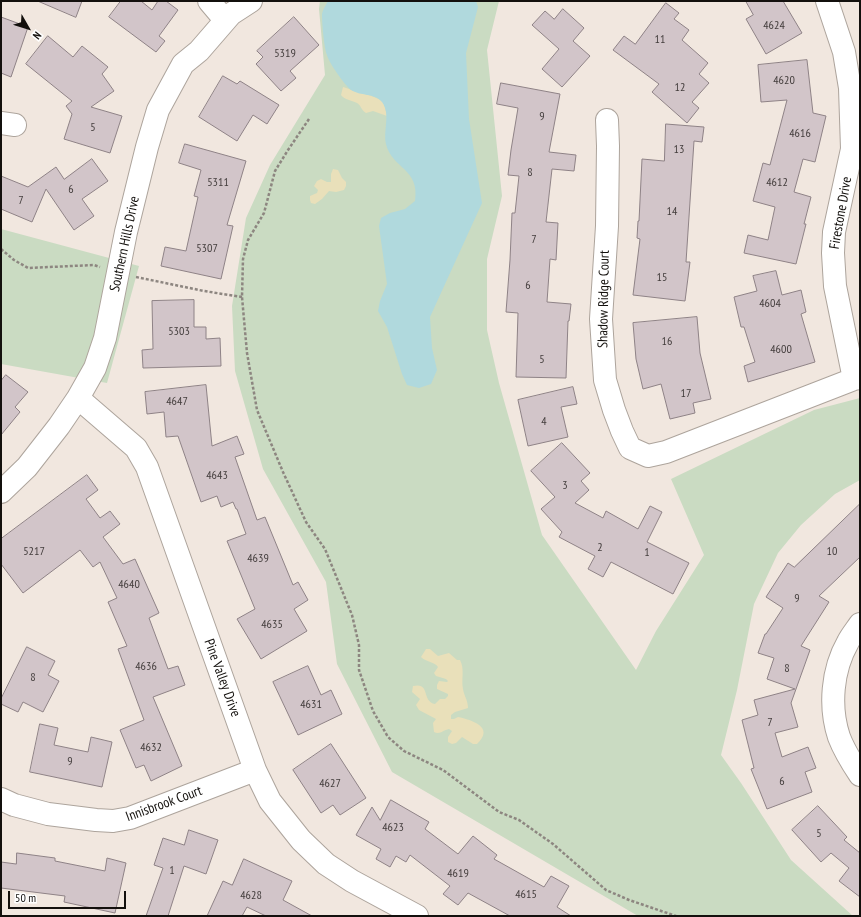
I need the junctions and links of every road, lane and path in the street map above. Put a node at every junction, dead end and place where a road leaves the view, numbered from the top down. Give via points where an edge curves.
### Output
1 (209, 1) edge
2 (827, 1) edge
3 (238, 7) edge
4 (309, 119) dead end
5 (607, 120) dead end
6 (857, 378) edge
7 (78, 398) junction
8 (1, 492) edge
9 (860, 624) edge
10 (255, 770) junction
11 (860, 775) edge
12 (1, 799) edge
13 (417, 916) edge
14 (676, 916) edge

1 - 3 street
2 - 6 street, Firestone Drive via 844,52 850,88 852,149 834,232 833,253 835,286
3 - 7 street, Southern Hills Drive via 183,64 158,110 126,232 105,338 95,368
4 - 14 path via 275,171 264,213 248,240 243,259 242,297 247,353 256,410 306,522 325,549 352,615 358,645 358,670 373,711 388,737 404,751 443,770 500,812 519,820 553,844 606,890
5 - 6 street, Shadow Ridge Court via 607,226 601,319 604,366 605,380 614,410 630,448 648,456 666,452
7 - 8 street, Southern Hills Drive via 60,426 27,467
7 - 10 street, Pine Valley Drive via 136,448 147,467
9 - 11 street via 848,641 840,660 833,694 839,737
10 - 12 street, Innisbrook Court via 130,818 113,821 48,814
10 - 13 street, Pine Valley Drive via 270,801 301,840 326,864

